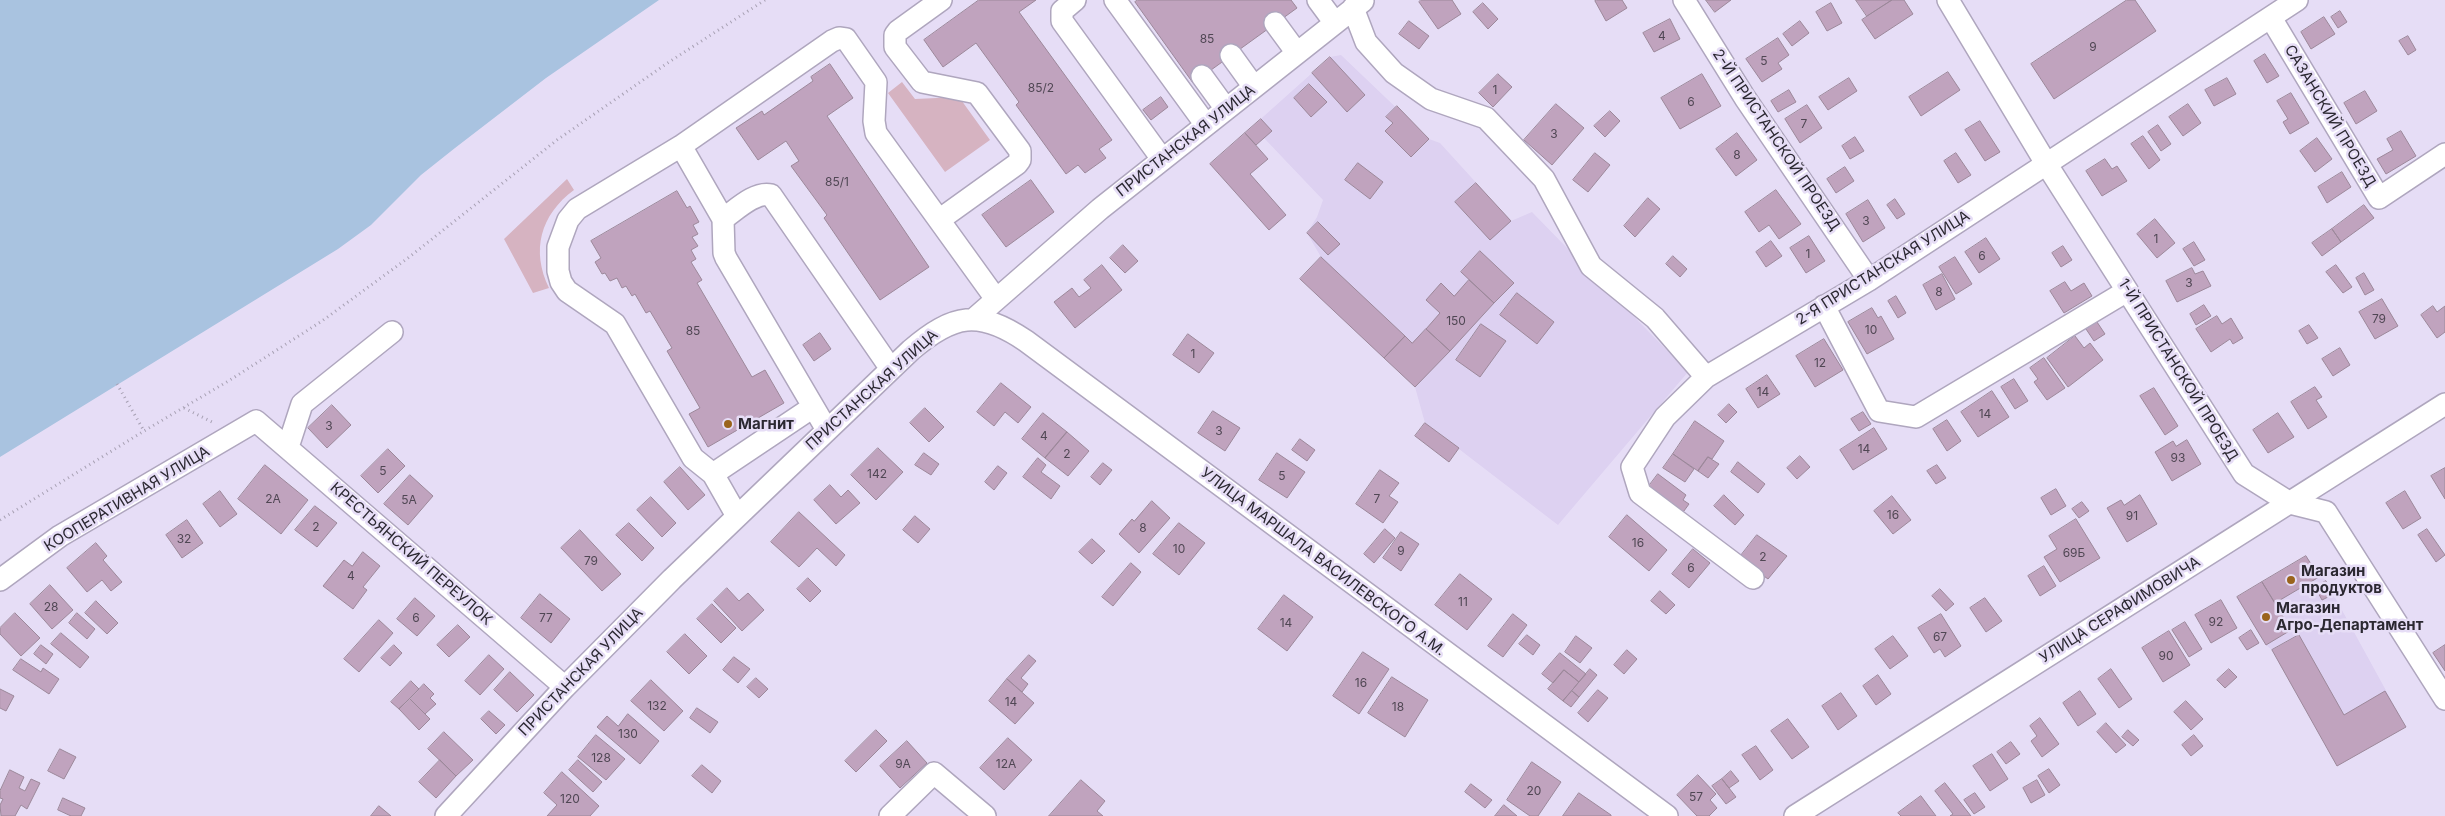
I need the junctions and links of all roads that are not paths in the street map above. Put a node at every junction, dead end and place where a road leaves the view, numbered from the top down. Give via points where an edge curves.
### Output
1 (941, 0) edge
2 (1075, 0) edge
3 (1115, 0) edge
4 (1318, 0) edge
5 (1684, 0) edge
6 (1948, 0) edge
7 (2297, 0) edge
8 (1359, 4) edge
9 (2271, 18) junction
10 (1276, 23) dead end
11 (1335, 23) junction
12 (1297, 53) junction
13 (1231, 55) dead end
14 (1202, 76) dead end
15 (1254, 87) junction
16 (1226, 109) junction
17 (1206, 125) junction
18 (681, 146) junction
19 (2445, 154) edge
20 (1162, 159) junction
21 (2047, 165) junction
22 (723, 219) junction
23 (939, 220) junction
24 (1869, 280) junction
25 (2127, 291) junction
26 (996, 299) junction
27 (1824, 306) junction
28 (974, 318) junction
29 (392, 332) dead end
30 (891, 369) junction
31 (1706, 376) junction
32 (2445, 404) edge
33 (813, 407) junction
34 (256, 421) joint
35 (827, 430) junction
36 (288, 447) junction
37 (713, 474) junction
38 (2290, 503) junction
39 (737, 516) junction
40 (1753, 578) dead end
41 (0, 580) edge
42 (566, 687) junction
43 (2445, 698) edge
44 (446, 816) edge
45 (890, 816) edge
46 (985, 816) edge
47 (1667, 816) edge
48 (1795, 816) edge

1 - 23 street via 894,35 896,47 922,82 977,93 1021,155 1017,164
2 - 20 street via 1062,11 1062,21
3 - 17 street
4 - 11 street
5 - 24 street, 2-Й ПРИСТАНСКОЙ ПРОЕЗД via 1745,98
6 - 21 street, 1-Й ПРИСТАНСКОЙ ПРОЕЗД
7 - 9 street, 2-Я ПРИСТАНСКАЯ УЛИЦА
8 - 11 street, ПРИСТАНСКАЯ УЛИЦА
8 - 31 street via 1366,42 1394,73 1431,99 1486,118 1544,179 1591,266 1655,318
9 - 19 street, САЗАНСКИЙ ПРОЕЗД via 2379,198
9 - 21 street, 2-Я ПРИСТАНСКАЯ УЛИЦА
10 - 12 street
11 - 12 street, ПРИСТАНСКАЯ УЛИЦА
12 - 15 street, ПРИСТАНСКАЯ УЛИЦА
13 - 15 street
14 - 16 street
15 - 16 street, ПРИСТАНСКАЯ УЛИЦА
16 - 17 street, ПРИСТАНСКАЯ УЛИЦА
17 - 20 street, ПРИСТАНСКАЯ УЛИЦА
18 - 22 street
18 - 23 street via 832,41 846,39 876,82 876,133
18 - 37 street via 577,209 562,233 558,265 561,282 567,291 615,324 693,458
20 - 26 street, ПРИСТАНСКАЯ УЛИЦА
21 - 24 street, 2-Я ПРИСТАНСКАЯ УЛИЦА
21 - 25 street, 1-Й ПРИСТАНСКОЙ ПРОЕЗД
22 - 30 street via 757,196 764,193 772,195
22 - 33 street via 726,258
23 - 26 street
24 - 27 street, 2-Я ПРИСТАНСКАЯ УЛИЦА
25 - 27 street via 1916,417 1879,410
25 - 38 street, 1-Й ПРИСТАНСКОЙ ПРОЕЗД via 2244,474
26 - 28 street, ПРИСТАНСКАЯ УЛИЦА
27 - 31 street, 2-Я ПРИСТАНСКАЯ УЛИЦА
28 - 30 street, ПРИСТАНСКАЯ УЛИЦА via 938,329
28 - 47 street, УЛИЦА МАРШАЛА ВАСИЛЕВСКОГО А.М. via 1006,328 1026,342
29 - 36 street via 302,404
30 - 35 street, ПРИСТАНСКАЯ УЛИЦА
31 - 40 street, 2-Я ПРИСТАНСКАЯ УЛИЦА via 1665,417 1632,467 1640,492
32 - 38 street, УЛИЦА СЕРАФИМОВИЧА
33 - 35 street
33 - 37 street
34 - 36 street, КРЕСТЬЯНСКИЙ ПЕРЕУЛОК
34 - 41 street, КООПЕРАТИВНАЯ УЛИЦА via 60,536
35 - 39 street, ПРИСТАНСКАЯ УЛИЦА
36 - 42 street, КРЕСТЬЯНСКИЙ ПЕРЕУЛОК
37 - 39 street
38 - 43 street, 1-Й ПРИСТАНСКОЙ ПРОЕЗД via 2326,512
38 - 48 street, УЛИЦА СЕРАФИМОВИЧА
39 - 42 street, ПРИСТАНСКАЯ УЛИЦА
42 - 44 street, ПРИСТАНСКАЯ УЛИЦА
45 - 46 street via 934,773

